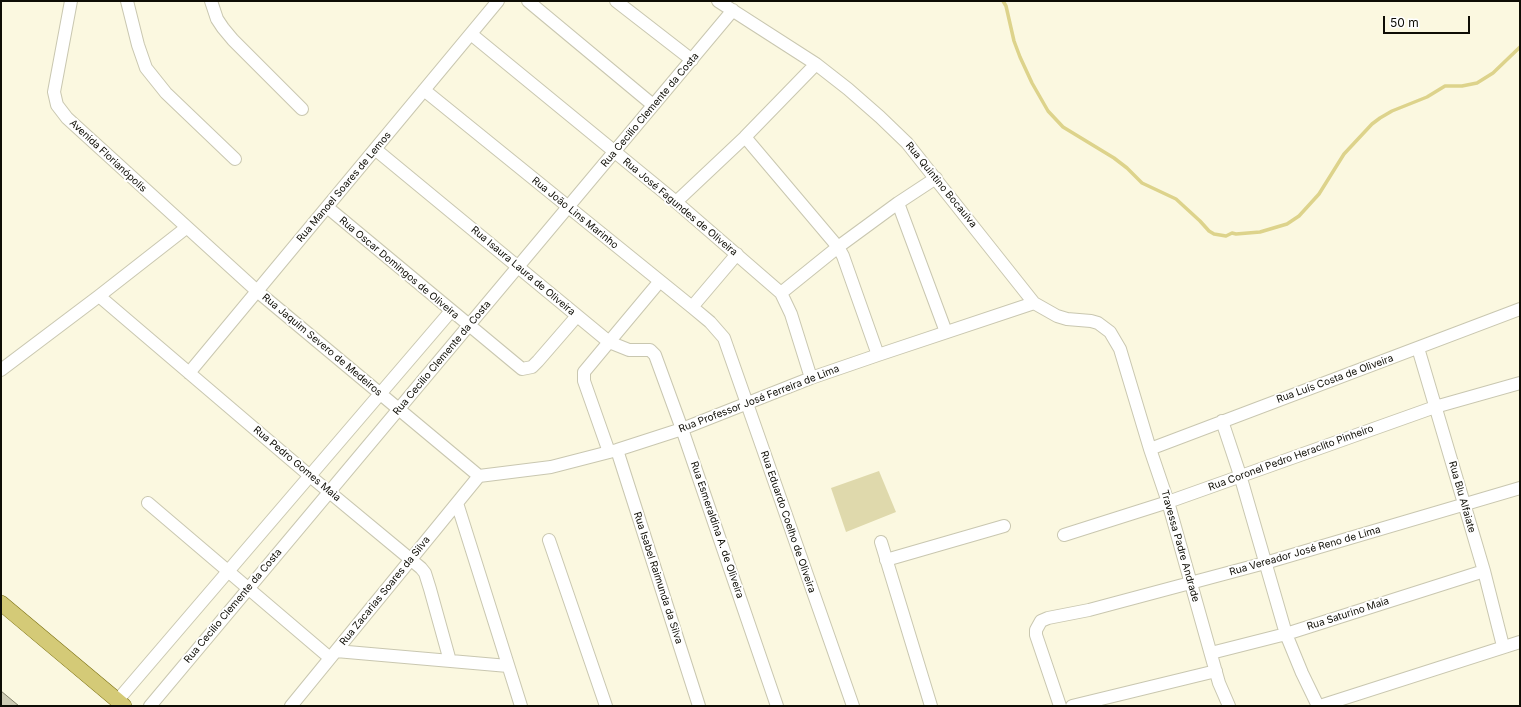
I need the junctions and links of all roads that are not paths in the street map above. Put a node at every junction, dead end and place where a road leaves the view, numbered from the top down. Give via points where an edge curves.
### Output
1 (71, 1) edge
2 (127, 1) edge
3 (210, 1) edge
4 (498, 1) edge
5 (528, 1) edge
6 (616, 1) edge
7 (718, 1) edge
8 (733, 10) junction
9 (471, 34) junction
10 (692, 60) junction
11 (816, 64) junction
12 (424, 90) junction
13 (653, 105) junction
14 (302, 109) dead end
15 (745, 137) junction
16 (376, 149) junction
17 (615, 152) junction
18 (235, 159) dead end
19 (936, 178) junction
20 (676, 202) junction
21 (898, 203) junction
22 (328, 207) junction
23 (568, 207) junction
24 (186, 228) junction
25 (838, 247) junction
26 (737, 254) junction
27 (518, 267) junction
28 (660, 281) junction
29 (257, 291) junction
30 (781, 293) junction
31 (99, 296) junction
32 (1034, 303) junction
33 (692, 307) junction
34 (1520, 309) edge
35 (451, 311) junction
36 (576, 316) junction
37 (468, 326) junction
38 (946, 332) junction
39 (724, 338) joint
40 (609, 342) junction
41 (1418, 348) junction
42 (655, 355) joint
43 (878, 355) junction
44 (1, 370) edge
45 (189, 373) junction
46 (811, 378) junction
47 (1520, 383) edge
48 (1131, 386) joint
49 (380, 394) junction
50 (747, 404) junction
51 (1435, 407) junction
52 (398, 409) junction
53 (1222, 421) junction
54 (682, 429) junction
55 (1150, 449) junction
56 (613, 451) junction
57 (1240, 475) junction
58 (310, 476) junction
59 (478, 476) junction
60 (1520, 488) edge
61 (329, 492) junction
62 (1168, 502) junction
63 (148, 503) dead end
64 (457, 503) junction
65 (1464, 505) junction
66 (1004, 526) dead end
67 (1064, 535) dead end
68 (549, 540) dead end
69 (881, 542) dead end
70 (411, 558) junction
71 (886, 560) junction
72 (1265, 563) junction
73 (228, 571) junction
74 (1484, 571) junction
75 (1191, 583) junction
76 (248, 588) junction
77 (1, 603) edge
78 (1286, 634) junction
79 (1520, 642) edge
80 (1504, 646) junction
81 (333, 654) junction
82 (1211, 654) junction
83 (450, 661) junction
84 (508, 666) junction
85 (1216, 670) junction
86 (120, 703) edge
87 (150, 706) edge
88 (291, 706) edge
89 (521, 706) edge
90 (606, 706) edge
91 (699, 706) edge
92 (777, 706) edge
93 (853, 706) edge
94 (931, 706) edge
95 (1060, 706) edge
96 (1072, 706) edge
97 (1229, 706) edge
98 (1319, 706) edge

1 - 24 street, Avenida Florianópolis via 54,92 58,105 76,128
2 - 18 street via 146,68 166,93
3 - 14 street via 217,19 233,40
4 - 9 street, Rua Manoel Soares de Lemos
5 - 13 street
6 - 10 street
7 - 8 street, Rua Quintino Bocauiva
8 - 10 street, Rua Cecilio Clemente da Costa
8 - 11 street, Rua Quintino Bocauiva
9 - 12 street, Rua Manoel Soares de Lemos
9 - 17 street, Rua José Fagundes de Oliveira
10 - 13 street, Rua Cecilio Clemente da Costa
11 - 15 street
11 - 19 street, Rua Quintino Bocauiva via 880,116
12 - 16 street, Rua Manoel Soares de Lemos
12 - 23 street, Rua João Lins Marinho
13 - 17 street, Rua Cecilio Clemente da Costa
15 - 20 street
15 - 25 street
16 - 22 street, Rua Manoel Soares de Lemos
16 - 27 street, Rua Isaura Laura de Oliveira
17 - 20 street, Rua José Fagundes de Oliveira
17 - 23 street, Rua Cecilio Clemente da Costa
19 - 21 street
19 - 32 street, Rua Quintino Bocauiva
20 - 26 street, Rua José Fagundes de Oliveira
21 - 25 street
21 - 38 street
22 - 29 street, Rua Manoel Soares de Lemos
22 - 35 street, Rua Oscar Domingos de Oliveira
23 - 27 street, Rua Cecilio Clemente da Costa
23 - 28 street, Rua João Lins Marinho
24 - 29 street, Rua Jaquim Severo de Medeiros
24 - 31 street
25 - 30 street
25 - 43 street
26 - 30 street, Rua José Fagundes de Oliveira
26 - 33 street
27 - 36 street, Rua Isaura Laura de Oliveira
27 - 37 street, Rua Cecilio Clemente da Costa
28 - 33 street, Rua João Lins Marinho
28 - 40 street
29 - 45 street, Rua Manoel Soares de Lemos
29 - 49 street, Rua Jaquim Severo de Medeiros
30 - 46 street, Rua José Fagundes de Oliveira via 791,314
31 - 44 street
31 - 45 street, Rua Pedro Gomes Maia
32 - 38 street, Rua Professor José Ferreira de Lima
32 - 48 street, Rua Quintino Bocauiva via 1057,316 1091,321 1110,332 1116,341
33 - 39 street, Rua João Lins Marinho
34 - 41 street, Rua Luís Costa de Oliveira
35 - 37 street, Rua Oscar Domingos de Oliveira
35 - 49 street
36 - 37 street, Rua Oscar Domingos de Oliveira via 538,361 526,369 516,366
36 - 40 street, Rua Isaura Laura de Oliveira
37 - 52 street, Rua Cecilio Clemente da Costa
38 - 43 street, Rua Professor José Ferreira de Lima
39 - 50 street, Rua Eduardo Coelho de Oliveira
40 - 42 street, Rua Isaura Laura de Oliveira via 629,350 650,350
40 - 56 street, Rua Isabel Raimunda da Silva via 584,372 584,381
41 - 51 street, Rua Blu Alfaiate
41 - 53 street, Rua Luís Costa de Oliveira
42 - 54 street, Rua Esmeraldina A. de Oliveira
43 - 46 street, Rua Professor José Ferreira de Lima
45 - 58 street, Rua Pedro Gomes Maia
46 - 50 street, Rua Professor José Ferreira de Lima
47 - 51 street, Rua Coronel Pedro Heraclito Pinheiro
48 - 55 street, Travessa Padre Andrade
49 - 52 street, Rua Jaquim Severo de Medeiros
49 - 58 street
50 - 54 street, Rua Professor José Ferreira de Lima
50 - 93 street, Rua Eduardo Coelho de Oliveira
51 - 57 street, Rua Coronel Pedro Heraclito Pinheiro
51 - 65 street, Rua Blu Alfaiate
52 - 59 street, Rua Jaquim Severo de Medeiros
52 - 61 street, Rua Cecilio Clemente da Costa
53 - 55 street, Rua Luís Costa de Oliveira
53 - 57 street
54 - 56 street, Rua Professor José Ferreira de Lima
54 - 92 street, Rua Esmeraldina A. de Oliveira
55 - 62 street, Travessa Padre Andrade
56 - 59 street, Rua Professor José Ferreira de Lima via 551,467
56 - 91 street, Rua Isabel Raimunda da Silva
57 - 62 street, Rua Coronel Pedro Heraclito Pinheiro
57 - 72 street
58 - 61 street, Rua Pedro Gomes Maia
58 - 73 street
59 - 64 street, Rua Zacarias Soares da Silva
60 - 65 street, Rua Vereador José Reno de Lima
61 - 70 street, Rua Pedro Gomes Maia
61 - 76 street, Rua Cecilio Clemente da Costa
62 - 67 street, Rua Coronel Pedro Heraclito Pinheiro
62 - 75 street, Travessa Padre Andrade
63 - 73 street
64 - 70 street, Rua Zacarias Soares da Silva
64 - 84 street
65 - 72 street, Rua Vereador José Reno de Lima
65 - 74 street, Rua Blu Alfaiate
66 - 71 street
68 - 90 street
69 - 71 street
70 - 81 street, Rua Zacarias Soares da Silva
70 - 83 street, Rua Pedro Gomes Maia via 421,568 428,581
71 - 94 street
72 - 75 street, Rua Vereador José Reno de Lima
72 - 78 street
73 - 76 street
73 - 86 street
74 - 78 street, Rua Saturino Maia
74 - 80 street, Rua Blu Alfaiate
75 - 82 street, Travessa Padre Andrade
75 - 95 street, Rua Vereador José Reno de Lima via 1041,621 1036,630
76 - 81 street
76 - 87 street, Rua Cecilio Clemente da Costa
77 - 86 main road
78 - 82 street, Rua Saturino Maia
78 - 98 street
79 - 80 street
80 - 98 street
81 - 83 street
81 - 88 street, Rua Zacarias Soares da Silva
82 - 85 street, Travessa Padre Andrade
83 - 84 street
84 - 89 street
85 - 96 street
85 - 97 street, Travessa Padre Andrade

